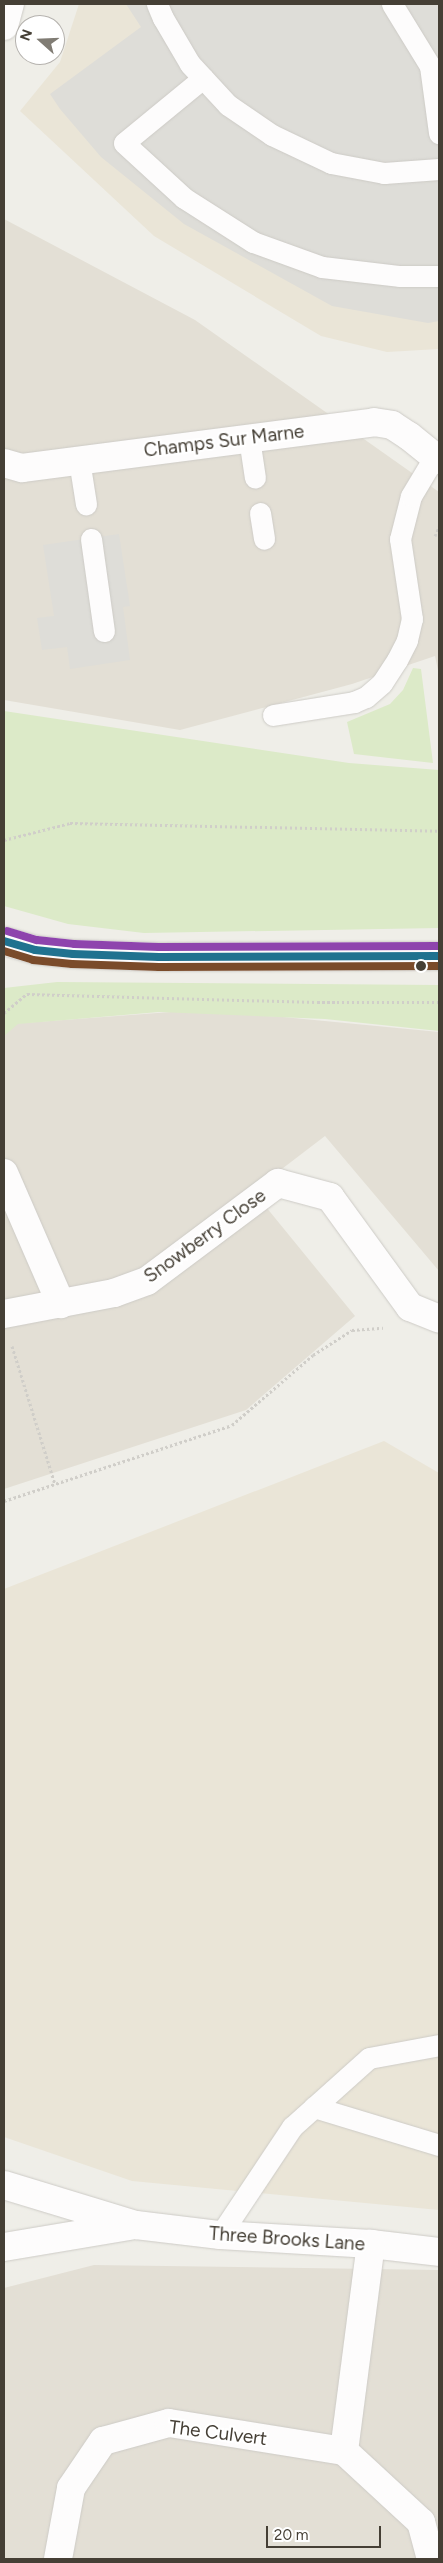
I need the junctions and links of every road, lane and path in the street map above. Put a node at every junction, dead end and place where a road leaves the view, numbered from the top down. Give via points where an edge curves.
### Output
1 (10, 4) edge
2 (157, 4) edge
3 (392, 4) edge
4 (4, 26) edge
5 (203, 78) junction
6 (439, 133) edge
7 (439, 169) edge
8 (439, 276) edge
9 (249, 438) junction
10 (437, 458) edge
11 (79, 460) junction
12 (4, 462) edge
13 (255, 478) dead end
14 (86, 504) dead end
15 (260, 513) dead end
16 (91, 539) dead end
17 (264, 539) dead end
18 (104, 631) dead end
19 (273, 715) dead end
20 (439, 831) edge
21 (4, 840) edge
22 (4, 941) edge
23 (34, 950) junction
24 (4, 954) edge
25 (439, 956) edge
26 (439, 1002) edge
27 (4, 1013) edge
28 (4, 1173) edge
29 (60, 1304) junction
30 (439, 1320) edge
31 (7, 1326) edge
32 (387, 1327) dead end
33 (55, 1484) junction
34 (4, 1501) edge
35 (439, 2045) edge
36 (314, 2107) junction
37 (439, 2145) edge
38 (4, 2185) edge
39 (136, 2225) junction
40 (220, 2235) junction
41 (371, 2244) junction
42 (4, 2247) edge
43 (439, 2252) edge
44 (344, 2451) junction
45 (58, 2559) edge
46 (431, 2559) edge

1 - 4 street
2 - 5 lane via 190,64
3 - 6 lane via 430,66
5 - 7 lane via 228,105 272,135 331,163 384,173
5 - 8 lane via 124,143 184,198 253,242 322,267 400,276
9 - 10 street, Champs Sur Marne via 374,422 392,425
9 - 11 street, Champs Sur Marne
9 - 13 lane
10 - 19 lane, Champs Sur Marne via 411,496 400,539 412,619 407,640 397,660 382,683 354,702
11 - 12 street, Champs Sur Marne via 22,468
11 - 14 lane
15 - 17 lane
16 - 18 lane
20 - 21 path via 70,823
22 - 23 street
23 - 24 street
23 - 25 street via 159,957
26 - 27 path via 27,994
28 - 29 street
29 - 30 street, Snowberry Close via 114,1293 147,1281 278,1183 330,1197 410,1307
29 - 31 street, Snowberry Close
31 - 33 path
32 - 33 path via 352,1330 313,1355 232,1425
33 - 34 path
35 - 36 lane via 369,2058
36 - 37 lane
36 - 40 lane via 292,2127
38 - 39 street, Three Brooks Lane
39 - 40 street, Three Brooks Lane
39 - 42 street, Three Brooks Lane
40 - 41 street, Three Brooks Lane
41 - 43 street, Three Brooks Lane
41 - 44 street
44 - 45 street, The Culvert via 169,2423 103,2441 71,2488
44 - 46 street via 421,2522

